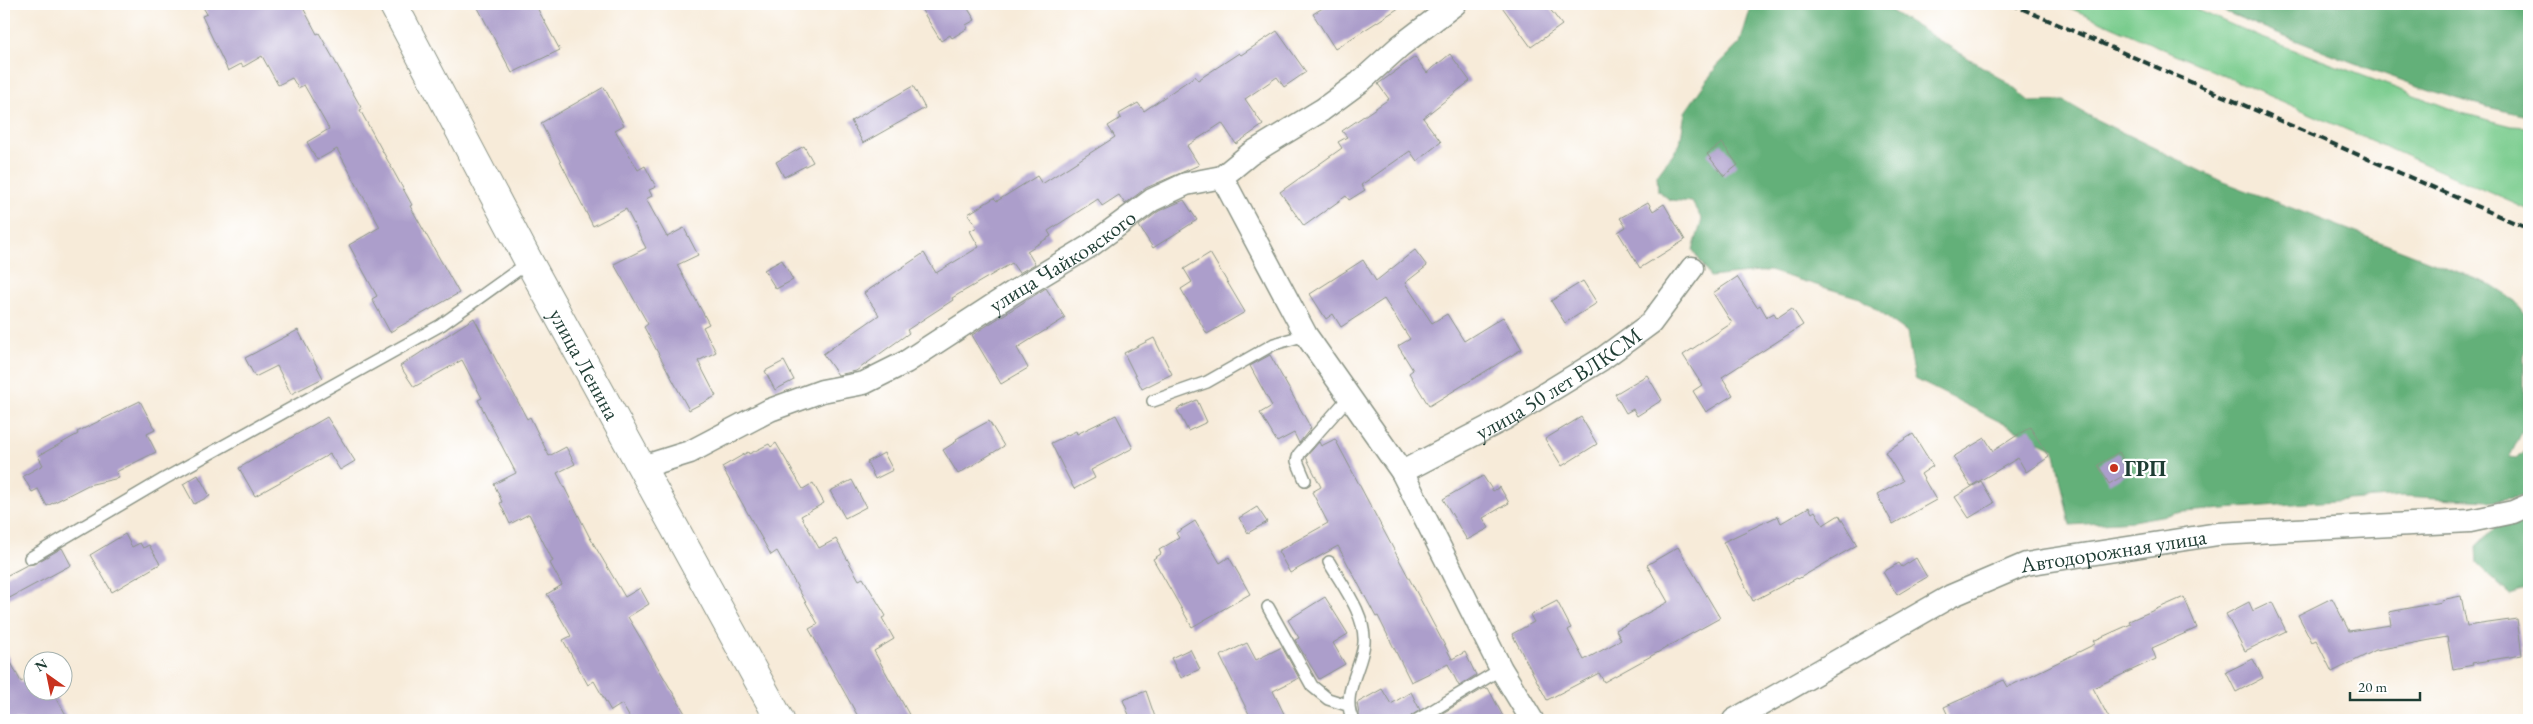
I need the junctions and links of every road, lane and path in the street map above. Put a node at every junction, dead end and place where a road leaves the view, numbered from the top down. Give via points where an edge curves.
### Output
1 (393, 4) edge
2 (1455, 4) edge
3 (1222, 177) junction
4 (529, 262) junction
5 (1692, 268) dead end
6 (1306, 335) junction
7 (1349, 397) junction
8 (1153, 401) dead end
9 (642, 467) junction
10 (1402, 472) junction
11 (1305, 480) dead end
12 (2529, 506) edge
13 (30, 558) dead end
14 (1329, 562) dead end
15 (1268, 607) dead end
16 (1501, 669) junction
17 (1347, 705) junction
18 (780, 720) edge
19 (1353, 720) edge
20 (1417, 720) edge
21 (1532, 720) edge
22 (1734, 720) edge

1 - 4 main road, улица Ленина
2 - 3 street, улица Чайковского via 1360,82 1322,110 1250,154
3 - 6 street
3 - 9 street, улица Чайковского via 1186,184 1152,200 1090,246 906,362 864,383 822,391 770,410 690,452
4 - 9 main road, улица Ленина
4 - 13 lane via 441,325 164,479
5 - 10 street, улица 50 лет ВЛКСМ via 1650,323 1602,359 1504,420
6 - 7 street
6 - 8 lane via 1274,344 1207,382
7 - 10 street
7 - 11 lane via 1299,454 1297,461
9 - 18 main road, улица Ленина
10 - 16 street
12 - 22 street, Автодорожная улица via 2470,521 2218,534 2026,564 1951,596
14 - 17 lane via 1363,628 1364,643
15 - 17 lane via 1312,686 1328,699
16 - 20 lane
16 - 21 street
17 - 19 lane

